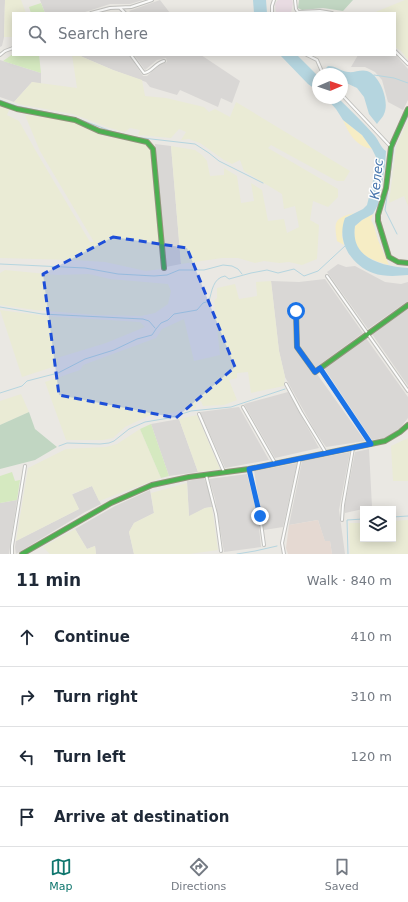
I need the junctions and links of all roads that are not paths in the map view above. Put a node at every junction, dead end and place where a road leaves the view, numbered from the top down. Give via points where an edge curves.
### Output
1 (152, 0) edge
2 (274, 0) edge
3 (295, 0) edge
4 (146, 1) edge
5 (120, 8) junction
6 (95, 12) edge
7 (124, 12) edge
8 (272, 12) edge
9 (298, 12) edge
10 (298, 12) edge
11 (326, 12) edge
12 (12, 48) edge
13 (396, 51) edge
14 (0, 55) edge
15 (132, 56) edge
16 (309, 56) edge
17 (164, 61) dead end
18 (408, 64) edge
19 (320, 68) edge
20 (348, 101) edge
21 (0, 103) edge
22 (408, 109) edge
23 (391, 148) junction
24 (408, 263) edge
25 (164, 268) dead end
26 (327, 276) dead end
27 (408, 305) edge
28 (296, 311) dead end
29 (367, 334) junction
30 (320, 368) junction
31 (286, 384) dead end
32 (408, 391) edge
33 (243, 407) dead end
34 (198, 414) dead end
35 (408, 425) edge
36 (371, 444) junction
37 (353, 448) junction
38 (326, 453) junction
39 (300, 458) junction
40 (275, 463) junction
41 (25, 466) dead end
42 (249, 469) junction
43 (224, 472) junction
44 (206, 475) junction
45 (342, 520) dead end
46 (264, 545) dead end
47 (221, 552) dead end
48 (12, 554) edge
49 (22, 554) edge
50 (284, 554) edge

1 - 4 street
2 - 8 street
3 - 9 street
4 - 5 street
5 - 6 street
5 - 7 street
10 - 11 street
12 - 14 street
13 - 18 street
15 - 17 street via 144,73
16 - 19 street via 317,60
20 - 23 street
21 - 25 street via 17,109 75,120 100,131 147,142 153,149
22 - 23 street
23 - 24 street via 386,188 378,221 389,257 398,263
26 - 29 street
27 - 29 street
28 - 30 street via 297,347 315,372
29 - 30 street
29 - 32 street
30 - 36 street
31 - 38 street
33 - 40 street
34 - 43 street
35 - 36 street via 393,437
36 - 37 street
37 - 38 street
37 - 45 street
38 - 39 street
39 - 40 street
39 - 50 street via 282,543
40 - 42 street
41 - 48 street
42 - 43 street
42 - 46 street
43 - 44 street
44 - 47 street via 216,514
44 - 49 street via 152,485 88,515

